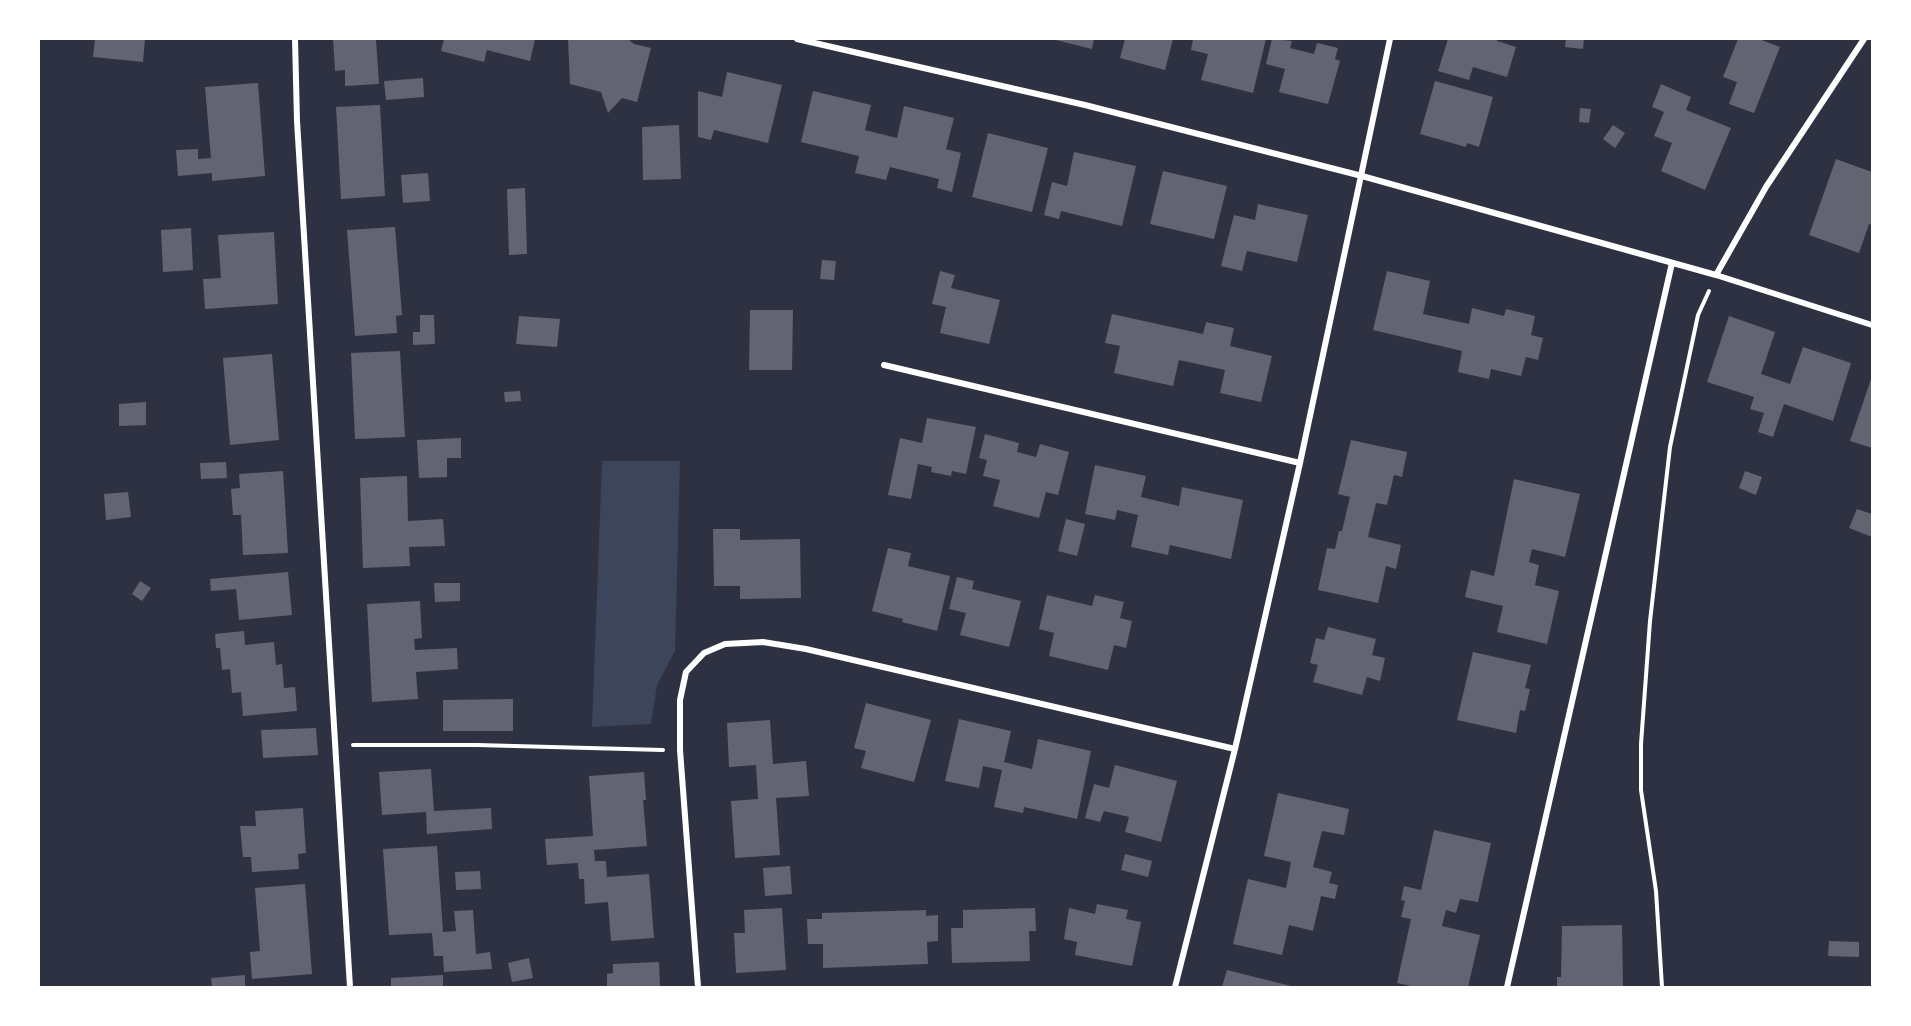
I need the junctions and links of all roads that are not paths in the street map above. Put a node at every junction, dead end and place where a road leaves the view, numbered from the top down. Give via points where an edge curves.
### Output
1 (295, 39) edge
2 (798, 39) edge
3 (1390, 39) edge
4 (1864, 39) edge
5 (1362, 176) junction
6 (1672, 263) junction
7 (1716, 275) junction
8 (1872, 324) edge
9 (884, 365) dead end
10 (1300, 463) junction
11 (1234, 749) junction
12 (350, 987) edge
13 (698, 987) edge
14 (1175, 987) edge
15 (1507, 987) edge

1 - 12 street
2 - 5 street via 1085,105
3 - 5 street
4 - 7 street via 1766,187
5 - 6 street
5 - 10 street
6 - 7 street
6 - 15 street
7 - 8 street
9 - 10 street
10 - 11 street
11 - 13 street via 806,649 763,642 725,644 704,653 686,672 680,700 680,750
11 - 14 street

